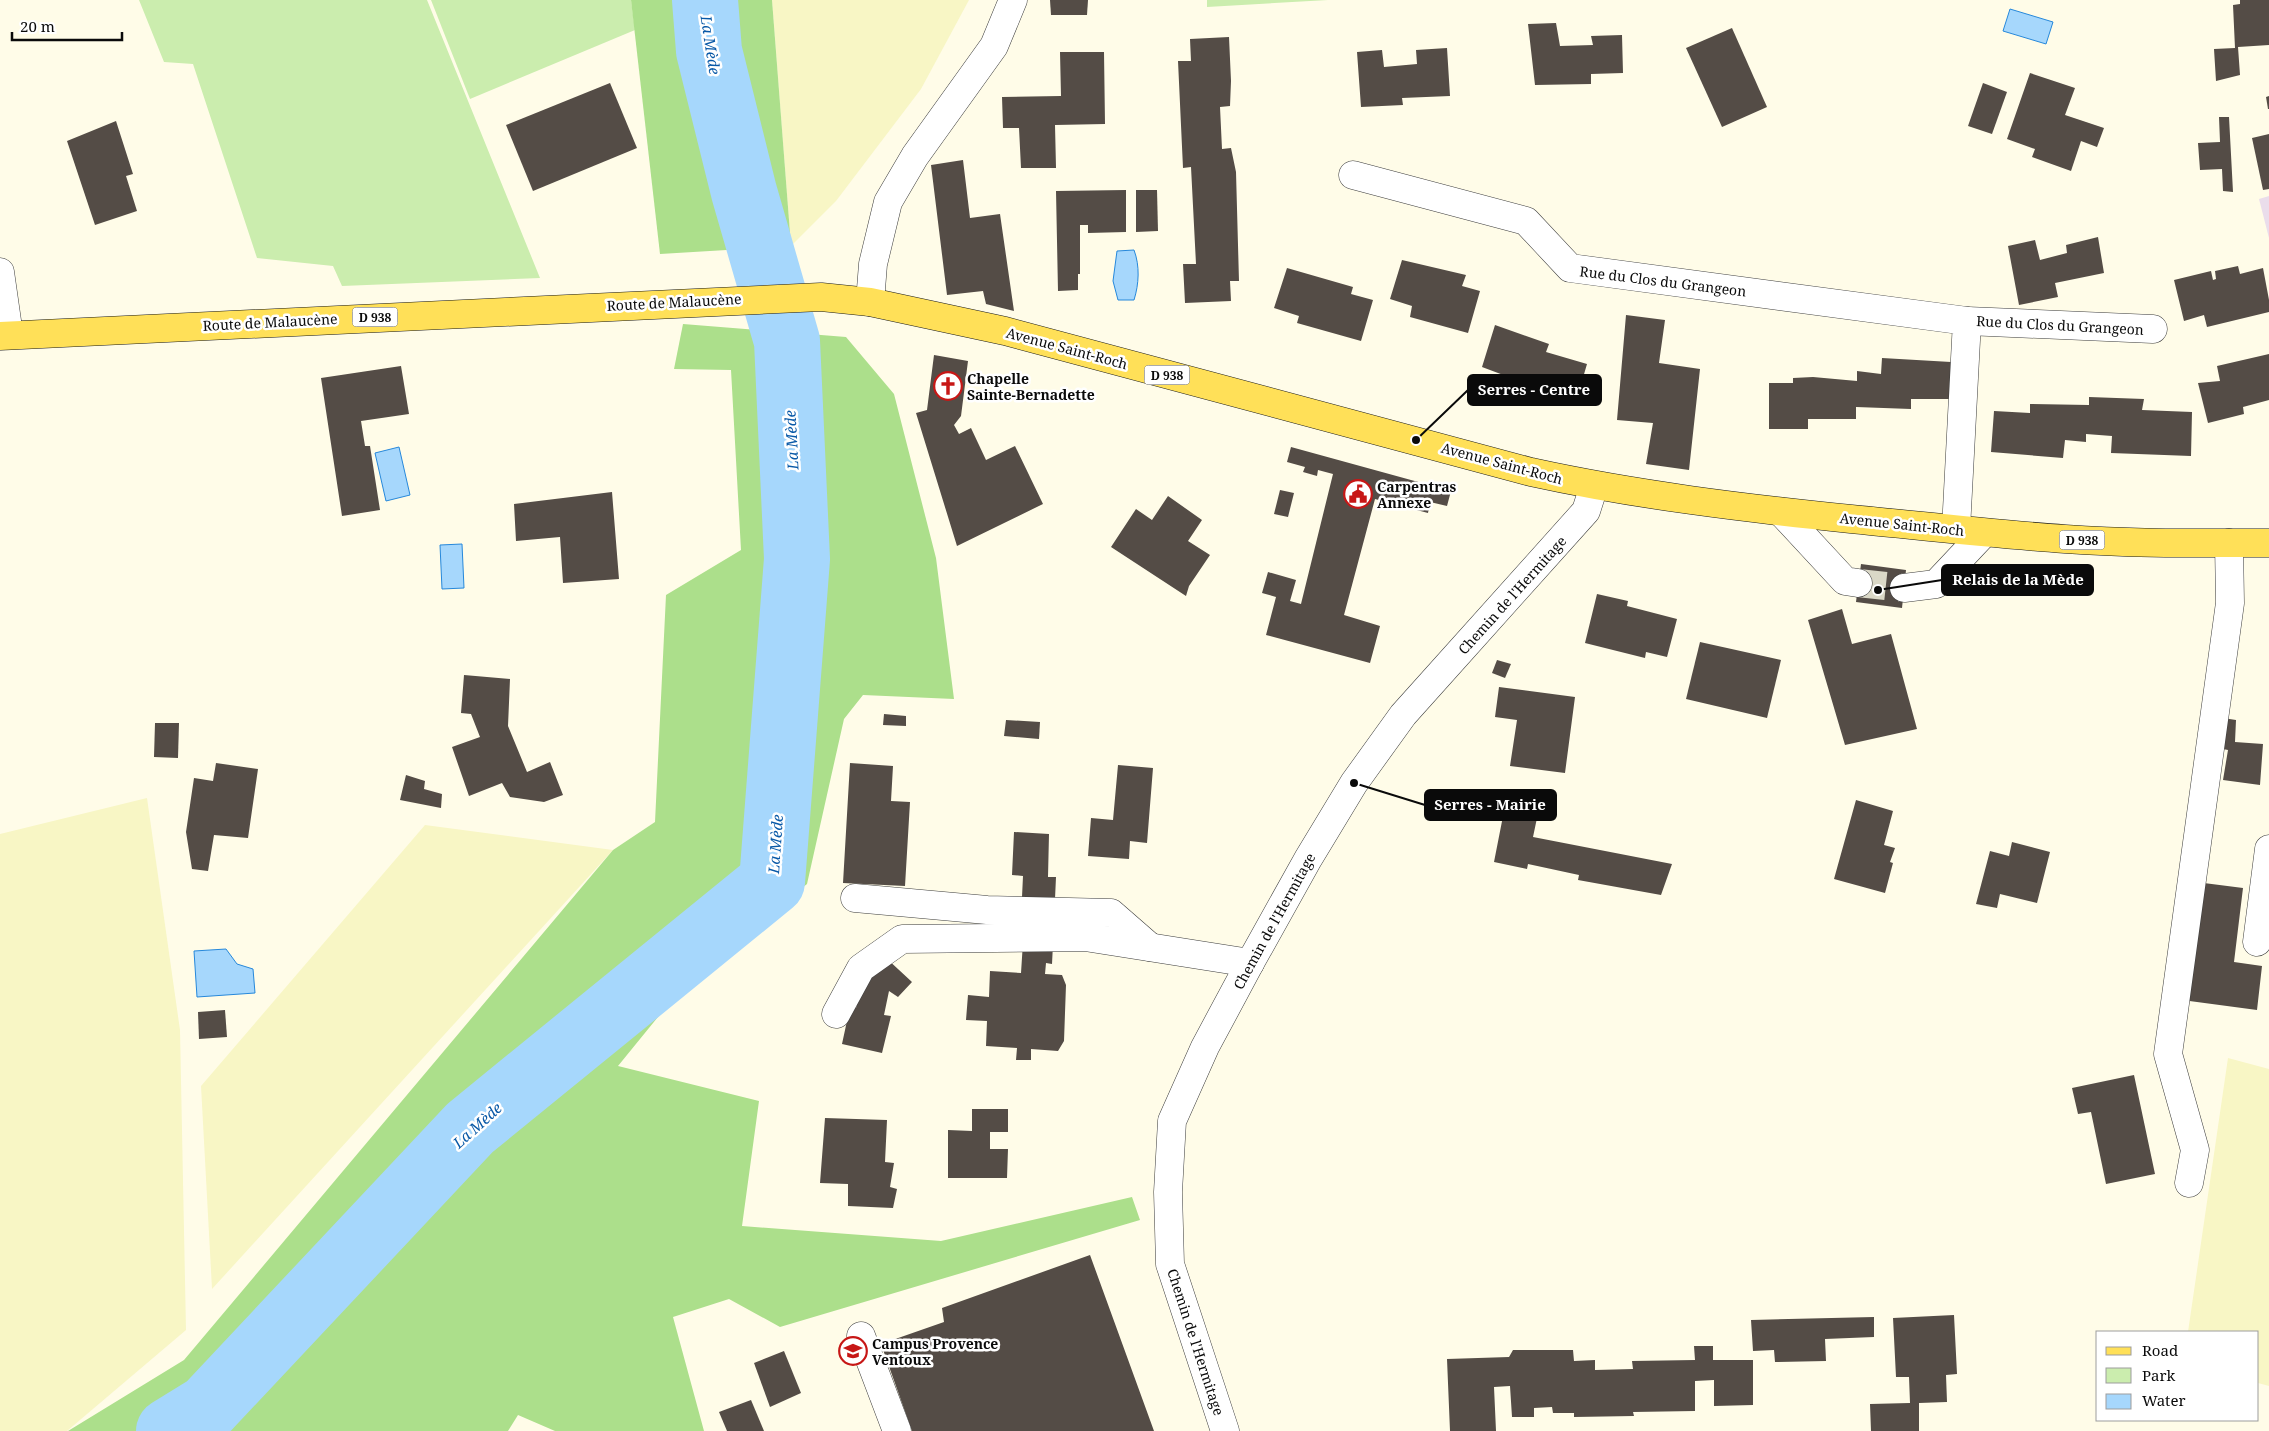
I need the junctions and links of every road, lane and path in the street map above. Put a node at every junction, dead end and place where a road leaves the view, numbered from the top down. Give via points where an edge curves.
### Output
1 (1013, 0) edge
2 (1353, 175) dead end
3 (0, 272) edge
4 (749, 299) joint
5 (870, 302) junction
6 (1967, 321) junction
7 (2154, 329) dead end
8 (4, 335) edge
9 (1594, 486) junction
10 (1781, 512) junction
11 (1956, 530) junction
12 (1984, 533) junction
13 (2229, 543) junction
14 (2269, 543) edge
15 (1858, 583) tunnel mouth
16 (1904, 588) tunnel mouth
17 (2269, 849) edge
18 (855, 898) dead end
19 (2257, 942) dead end
20 (1150, 947) junction
21 (1250, 963) junction
22 (836, 1014) dead end
23 (2189, 1183) dead end
24 (861, 1336) dead end
25 (897, 1431) edge
26 (1225, 1431) edge

1 - 5 street via 994,46 914,156 888,202 873,264
2 - 6 street, Rue du Clos du Grangeon via 1526,221 1570,268
3 - 8 street
4 - 5 main road, Avenue Saint-Roch / D 938 via 821,296
4 - 8 main road, Route de Malaucène / D 938
5 - 9 main road, Avenue Saint-Roch / D 938 via 1005,331
6 - 7 street, Rue du Clos du Grangeon
6 - 11 street, Rue du Clos du Grangeon
9 - 10 main road, Avenue Saint-Roch / D 938
9 - 21 street, Chemin de l'Hermitage via 1586,511 1558,545 1403,715 1354,783
10 - 11 main road, Avenue Saint-Roch / D 938
10 - 15 street via 1845,581
11 - 12 main road, Avenue Saint-Roch / D 938
12 - 13 main road, Avenue Saint-Roch / D 938 via 2067,539
12 - 16 street via 1936,584
13 - 14 main road, Avenue Saint-Roch / D 938
13 - 23 street via 2230,603 2168,1054 2195,1150
17 - 19 street
18 - 20 street via 987,910 1111,913
20 - 21 street
20 - 22 street via 1086,937 902,939 861,968
21 - 26 street, Chemin de l'Hermitage via 1205,1047 1172,1121 1168,1192 1170,1264
24 - 25 street

